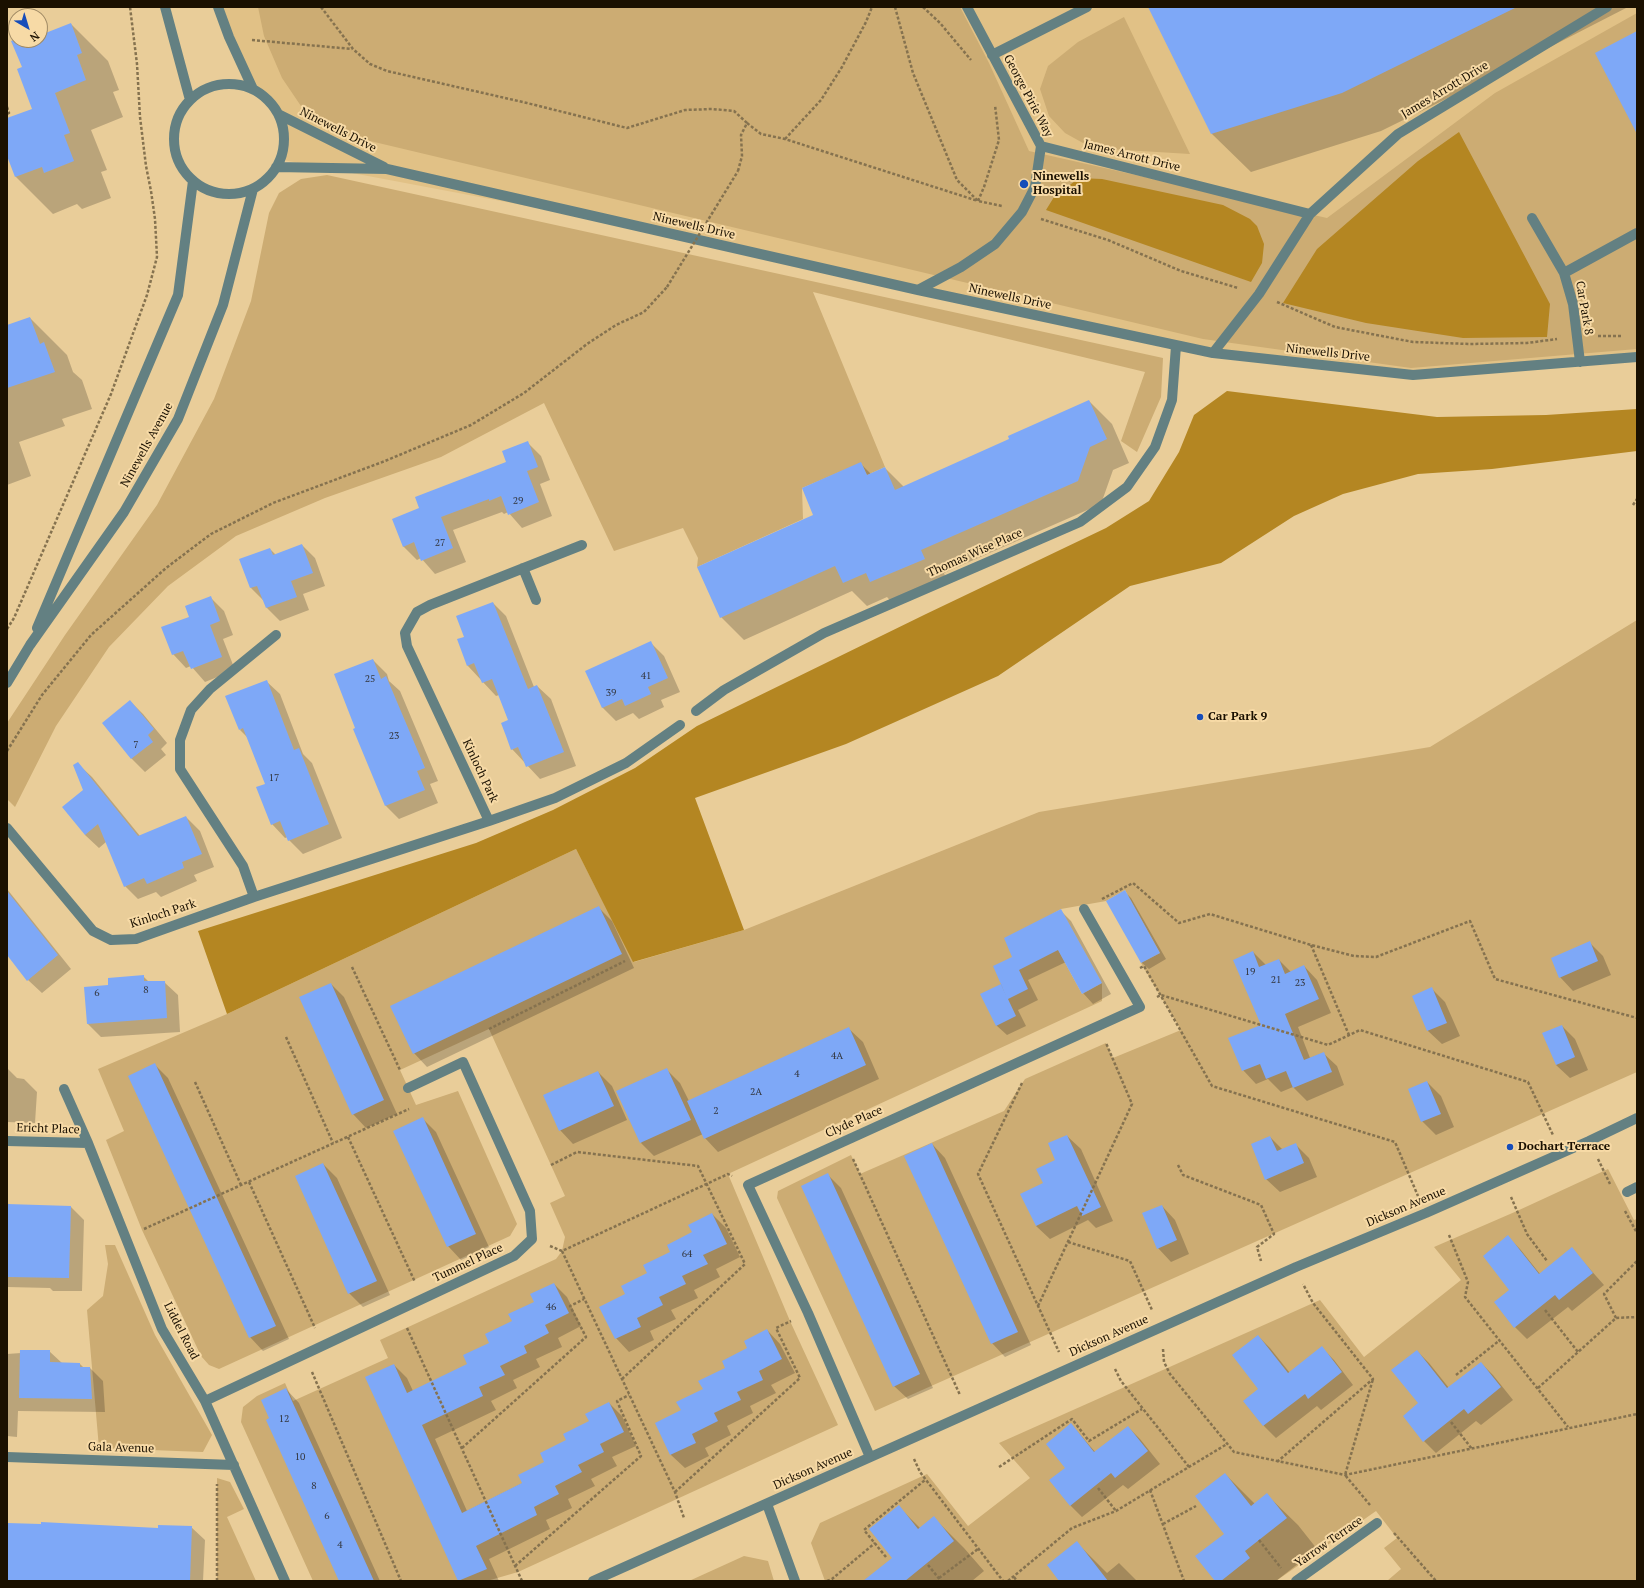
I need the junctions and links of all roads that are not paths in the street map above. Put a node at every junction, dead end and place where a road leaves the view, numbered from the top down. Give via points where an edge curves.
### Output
1 (165, 7) edge
2 (218, 7) edge
3 (967, 7) edge
4 (1087, 7) edge
5 (1606, 7) edge
6 (992, 55) junction
7 (253, 89) junction
8 (190, 100) junction
9 (278, 114) junction
10 (1041, 146) junction
11 (276, 167) junction
12 (387, 169) junction
13 (193, 181) junction
14 (253, 189) junction
15 (1310, 214) junction
16 (1532, 218) dead end
17 (1637, 233) edge
18 (1564, 273) junction
19 (918, 290) junction
20 (1176, 346) junction
21 (1213, 353) junction
22 (1637, 357) edge
23 (1580, 362) junction
24 (582, 545) dead end
25 (523, 568) junction
26 (536, 600) dead end
27 (276, 635) dead end
28 (30, 645) junction
29 (7, 683) edge
30 (696, 712) dead end
31 (680, 726) dead end
32 (489, 821) junction
33 (7, 828) edge
34 (254, 897) junction
35 (1084, 909) road end
36 (408, 1088) dead end
37 (64, 1089) dead end
38 (1637, 1118) edge
39 (7, 1141) edge
40 (88, 1143) junction
41 (1637, 1187) edge
42 (1627, 1192) dead end
43 (205, 1401) junction
44 (7, 1457) edge
45 (870, 1457) junction
46 (234, 1465) junction
47 (767, 1504) junction
48 (1377, 1523) dead end
49 (285, 1581) edge
50 (593, 1581) edge
51 (795, 1581) edge
52 (1296, 1581) edge

1 - 8 street
2 - 7 street
3 - 6 street, George Pirie Way
4 - 6 street
5 - 15 street, James Arrott Drive via 1398,134
6 - 10 street, George Pirie Way
7 - 8 street via 237,85 220,85 204,90
7 - 9 street via 268,100
8 - 13 street via 181,112 175,127 174,141 176,156 183,170
9 - 11 street via 283,132 283,150
9 - 12 street, Ninewells Drive
10 - 15 street, James Arrott Drive
10 - 19 street, George Pirie Way via 1035,187 1022,212 995,244 961,267
11 - 12 street, Ninewells Drive
11 - 14 street via 266,180
12 - 19 street, Ninewells Drive
13 - 14 street via 206,190 222,194 237,194
13 - 28 street, Ninewells Avenue via 178,296
14 - 28 street, Ninewells Avenue via 223,305 178,419 124,512
15 - 21 street, James Arrott Drive via 1259,294
16 - 18 street, Car Park 8
17 - 18 street
18 - 23 street, Car Park 8 via 1573,304
19 - 20 street, Ninewells Drive
20 - 21 street, Ninewells Drive
20 - 30 street, Thomas Wise Place via 1172,400 1155,447 1127,487 1080,522 824,633 724,690
21 - 23 street, Ninewells Drive via 1413,375
22 - 23 street, Ninewells Drive
24 - 25 street, Kinloch Park
25 - 26 street
25 - 32 street, Kinloch Park via 417,612 405,633 407,646
27 - 34 street via 210,689 191,710 180,740 180,769 243,866
28 - 29 street, Ninewells Avenue
31 - 32 street via 626,763 555,798
32 - 34 street, Kinloch Park
33 - 34 street, Kinloch Park via 93,931 111,940 136,939
35 - 45 street, Clyde Place via 1140,1007 748,1185 808,1313
36 - 43 street, Tummel Place via 463,1062 530,1211 532,1239 514,1256
37 - 40 street, Liddel Road
38 - 45 street, Dickson Avenue
39 - 40 street, Ericht Place
40 - 43 street, Liddel Road via 162,1329
41 - 42 street
43 - 46 street, Liddel Road
44 - 46 street, Gala Avenue
45 - 47 street, Dickson Avenue
46 - 49 street, Liddel Road
47 - 50 street, Dickson Avenue
47 - 51 street
48 - 52 street, Yarrow Terrace

